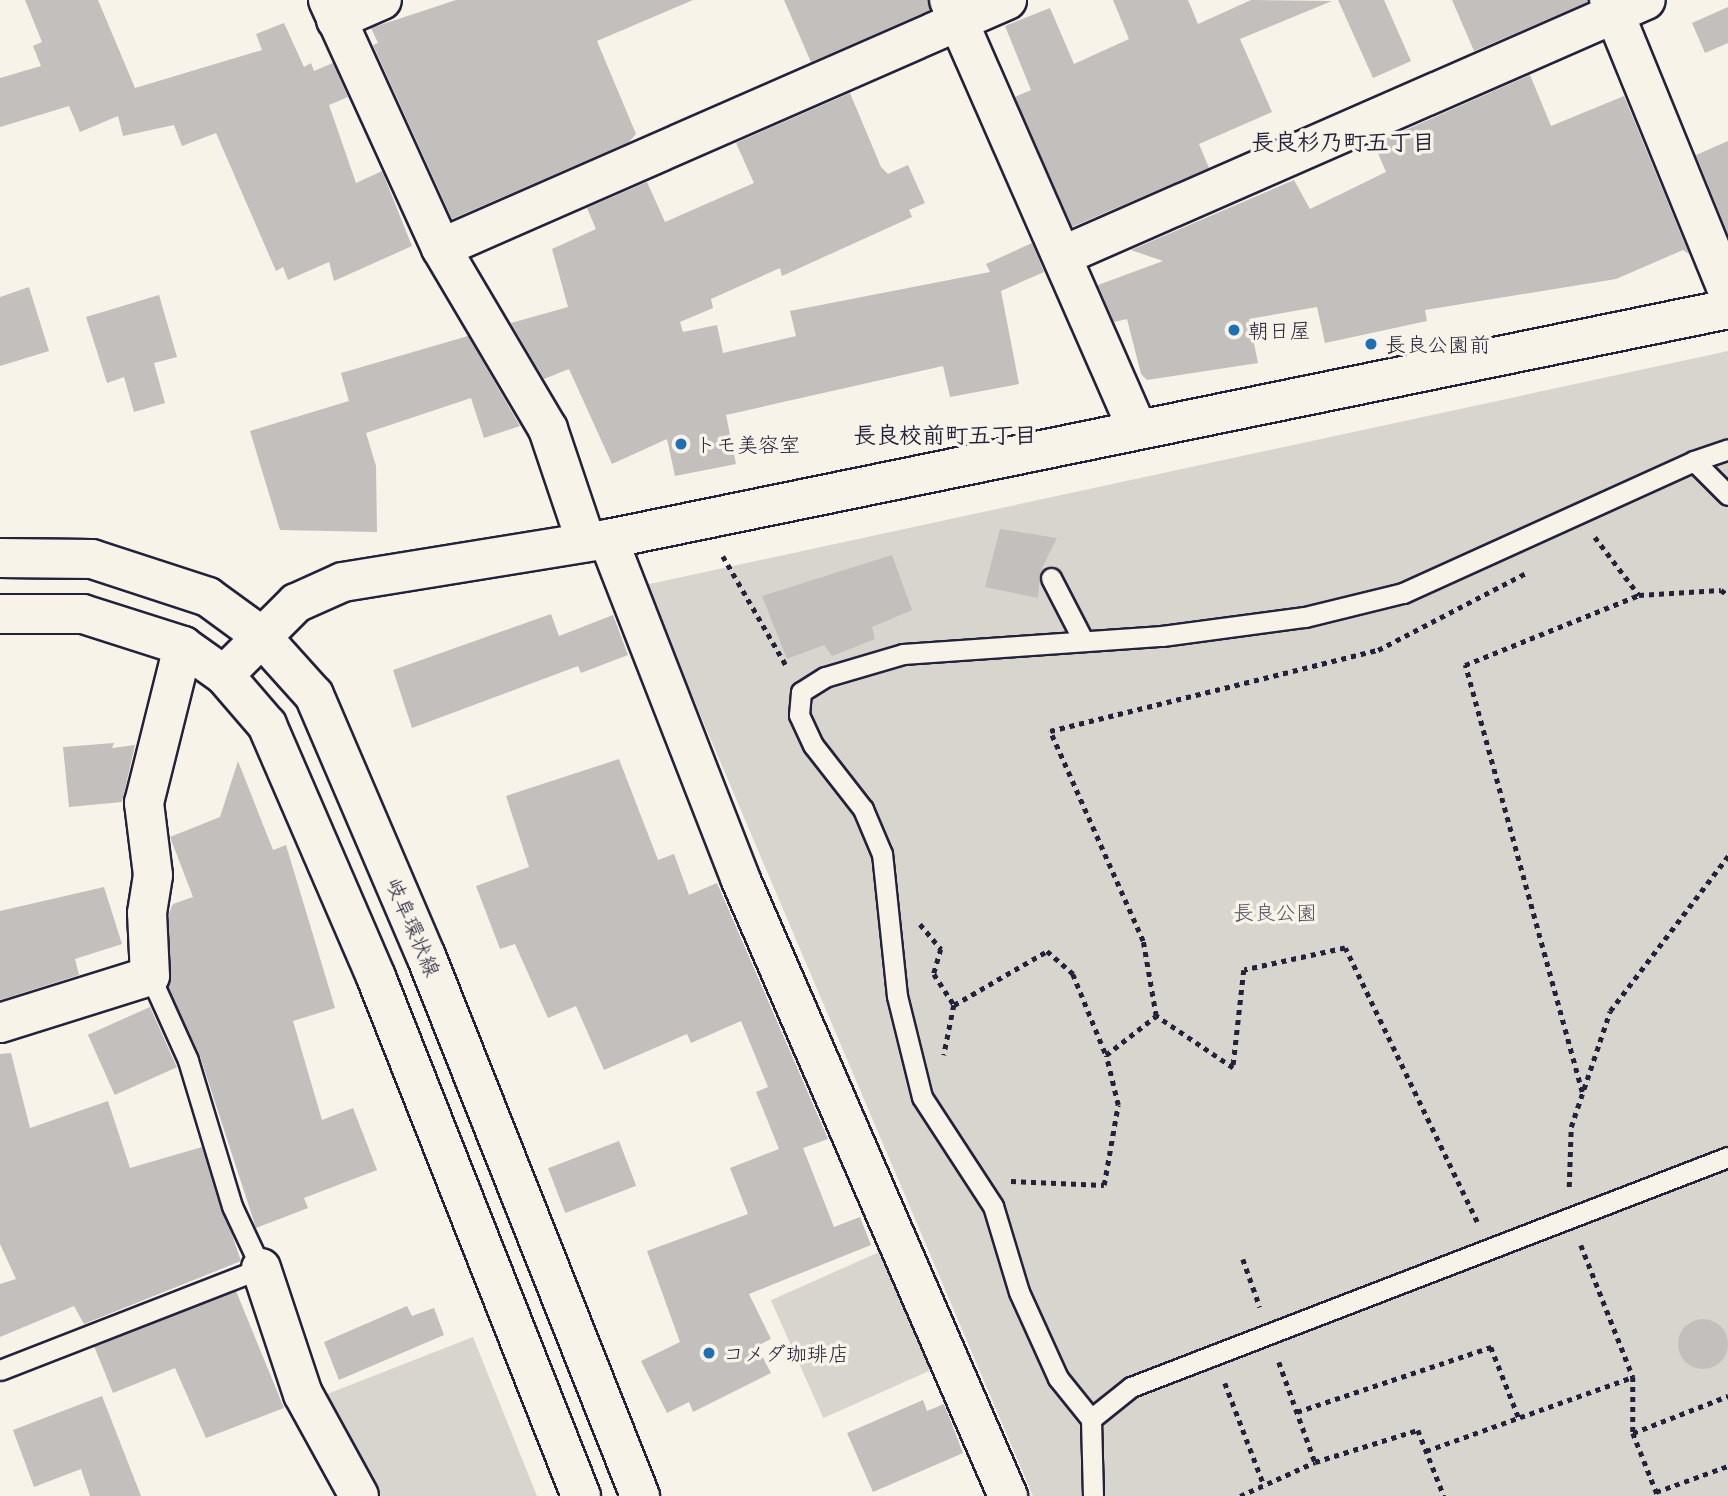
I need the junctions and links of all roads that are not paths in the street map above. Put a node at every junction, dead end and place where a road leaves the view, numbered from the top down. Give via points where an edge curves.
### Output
1 (382, 0) edge
2 (1007, 0) edge
3 (1624, 5) edge
4 (332, 10) edge
5 (954, 10) edge
6 (441, 247) junction
7 (1063, 256) junction
8 (1728, 292) edge
9 (1728, 309) edge
10 (1136, 427) junction
11 (1728, 449) edge
12 (1694, 461) junction
13 (1728, 495) edge
14 (597, 540) junction
15 (0, 558) edge
16 (1051, 578) dead end
17 (0, 614) edge
18 (259, 634) junction
19 (1083, 639) junction
20 (183, 646) junction
21 (224, 675) junction
22 (150, 976) junction
23 (0, 1023) edge
24 (1728, 1157) edge
25 (261, 1268) junction
26 (0, 1370) edge
27 (1091, 1419) junction
28 (359, 1496) edge
29 (581, 1496) edge
30 (640, 1496) edge
31 (1008, 1496) edge
32 (1093, 1496) edge

1 - 4 street
2 - 5 street
3 - 7 street
3 - 8 street
4 - 6 street
5 - 6 street
5 - 7 street
6 - 14 street via 548,429
7 - 10 street
9 - 10 street
10 - 14 street
11 - 12 lane
12 - 13 lane
12 - 19 lane via 1403,593 1305,617
14 - 18 street via 344,582 296,603
14 - 31 street
15 - 18 street, 岐阜環状線 via 92,559 208,597
16 - 19 lane
17 - 20 street via 83,614
18 - 21 street
18 - 30 street, 岐阜環状線 via 314,695 426,956
19 - 27 lane via 903,654 825,677 801,692 799,715 813,745 863,809 882,854 897,996 922,1097 993,1206 1019,1292 1058,1378
20 - 21 street
20 - 22 street via 144,803 153,875 147,913
21 - 29 street via 267,725 376,977
22 - 23 street
22 - 25 lane via 188,1060 232,1206
24 - 27 lane via 1213,1353 1131,1387
25 - 26 lane
25 - 28 street via 303,1394
27 - 32 lane

